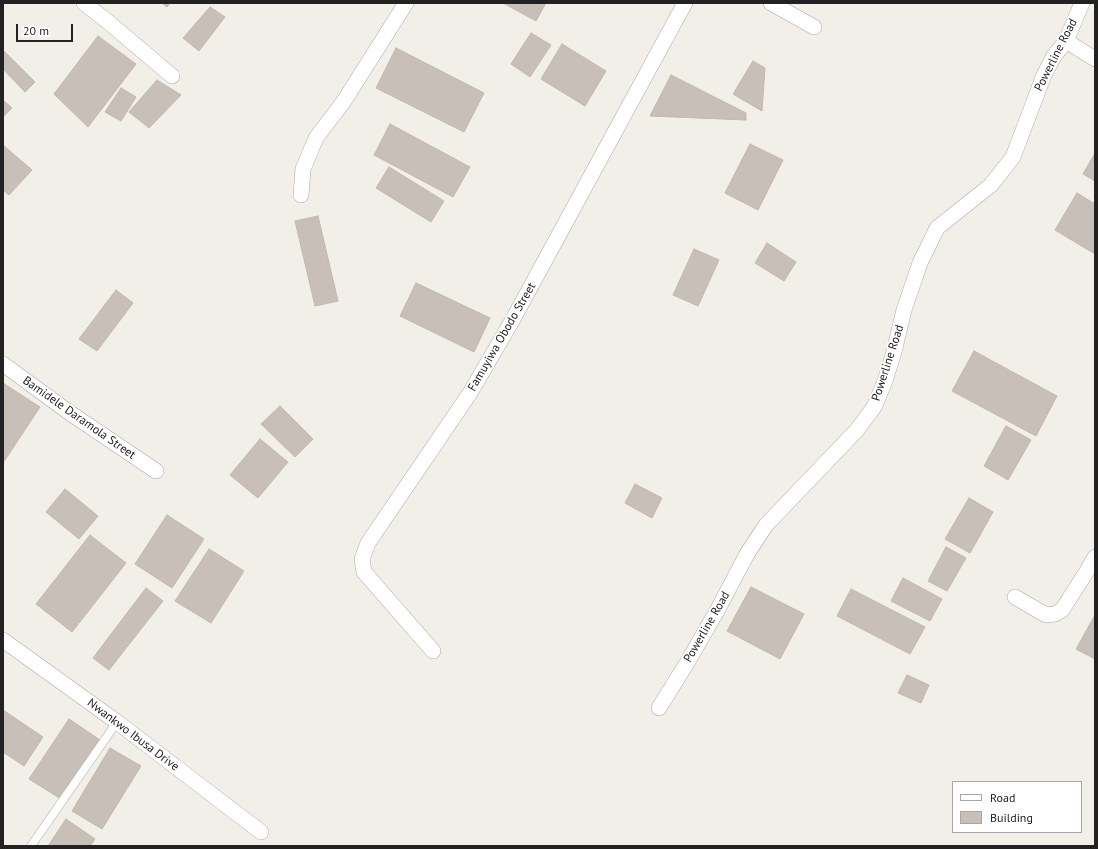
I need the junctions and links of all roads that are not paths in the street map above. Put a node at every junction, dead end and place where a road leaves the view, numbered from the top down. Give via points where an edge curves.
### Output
1 (84, 3) edge
2 (406, 3) edge
3 (686, 3) edge
4 (771, 3) edge
5 (1082, 3) edge
6 (814, 27) dead end
7 (1066, 41) junction
8 (1095, 59) edge
9 (172, 76) dead end
10 (301, 195) dead end
11 (3, 364) edge
12 (156, 471) dead end
13 (1095, 557) edge
14 (1015, 597) dead end
15 (3, 640) edge
16 (433, 651) dead end
17 (659, 708) dead end
18 (117, 722) junction
19 (262, 832) dead end
20 (30, 846) edge

1 - 9 street
2 - 10 street via 344,101 316,138 303,168
3 - 16 street, Famuyiwa Obodo Street via 516,315 470,393 368,543 362,559 364,572
4 - 6 street
5 - 7 street, Powerline Road
7 - 8 street
7 - 17 street, Powerline Road via 1047,70 1013,157 991,185 937,228 920,263 885,381 874,407 857,430 766,525
11 - 12 street, Bamidele Daramola Street
13 - 14 street via 1062,610 1055,614 1046,615
15 - 18 street, Nwankwo Ibusa Drive
18 - 19 street, Nwankwo Ibusa Drive
18 - 20 lane

